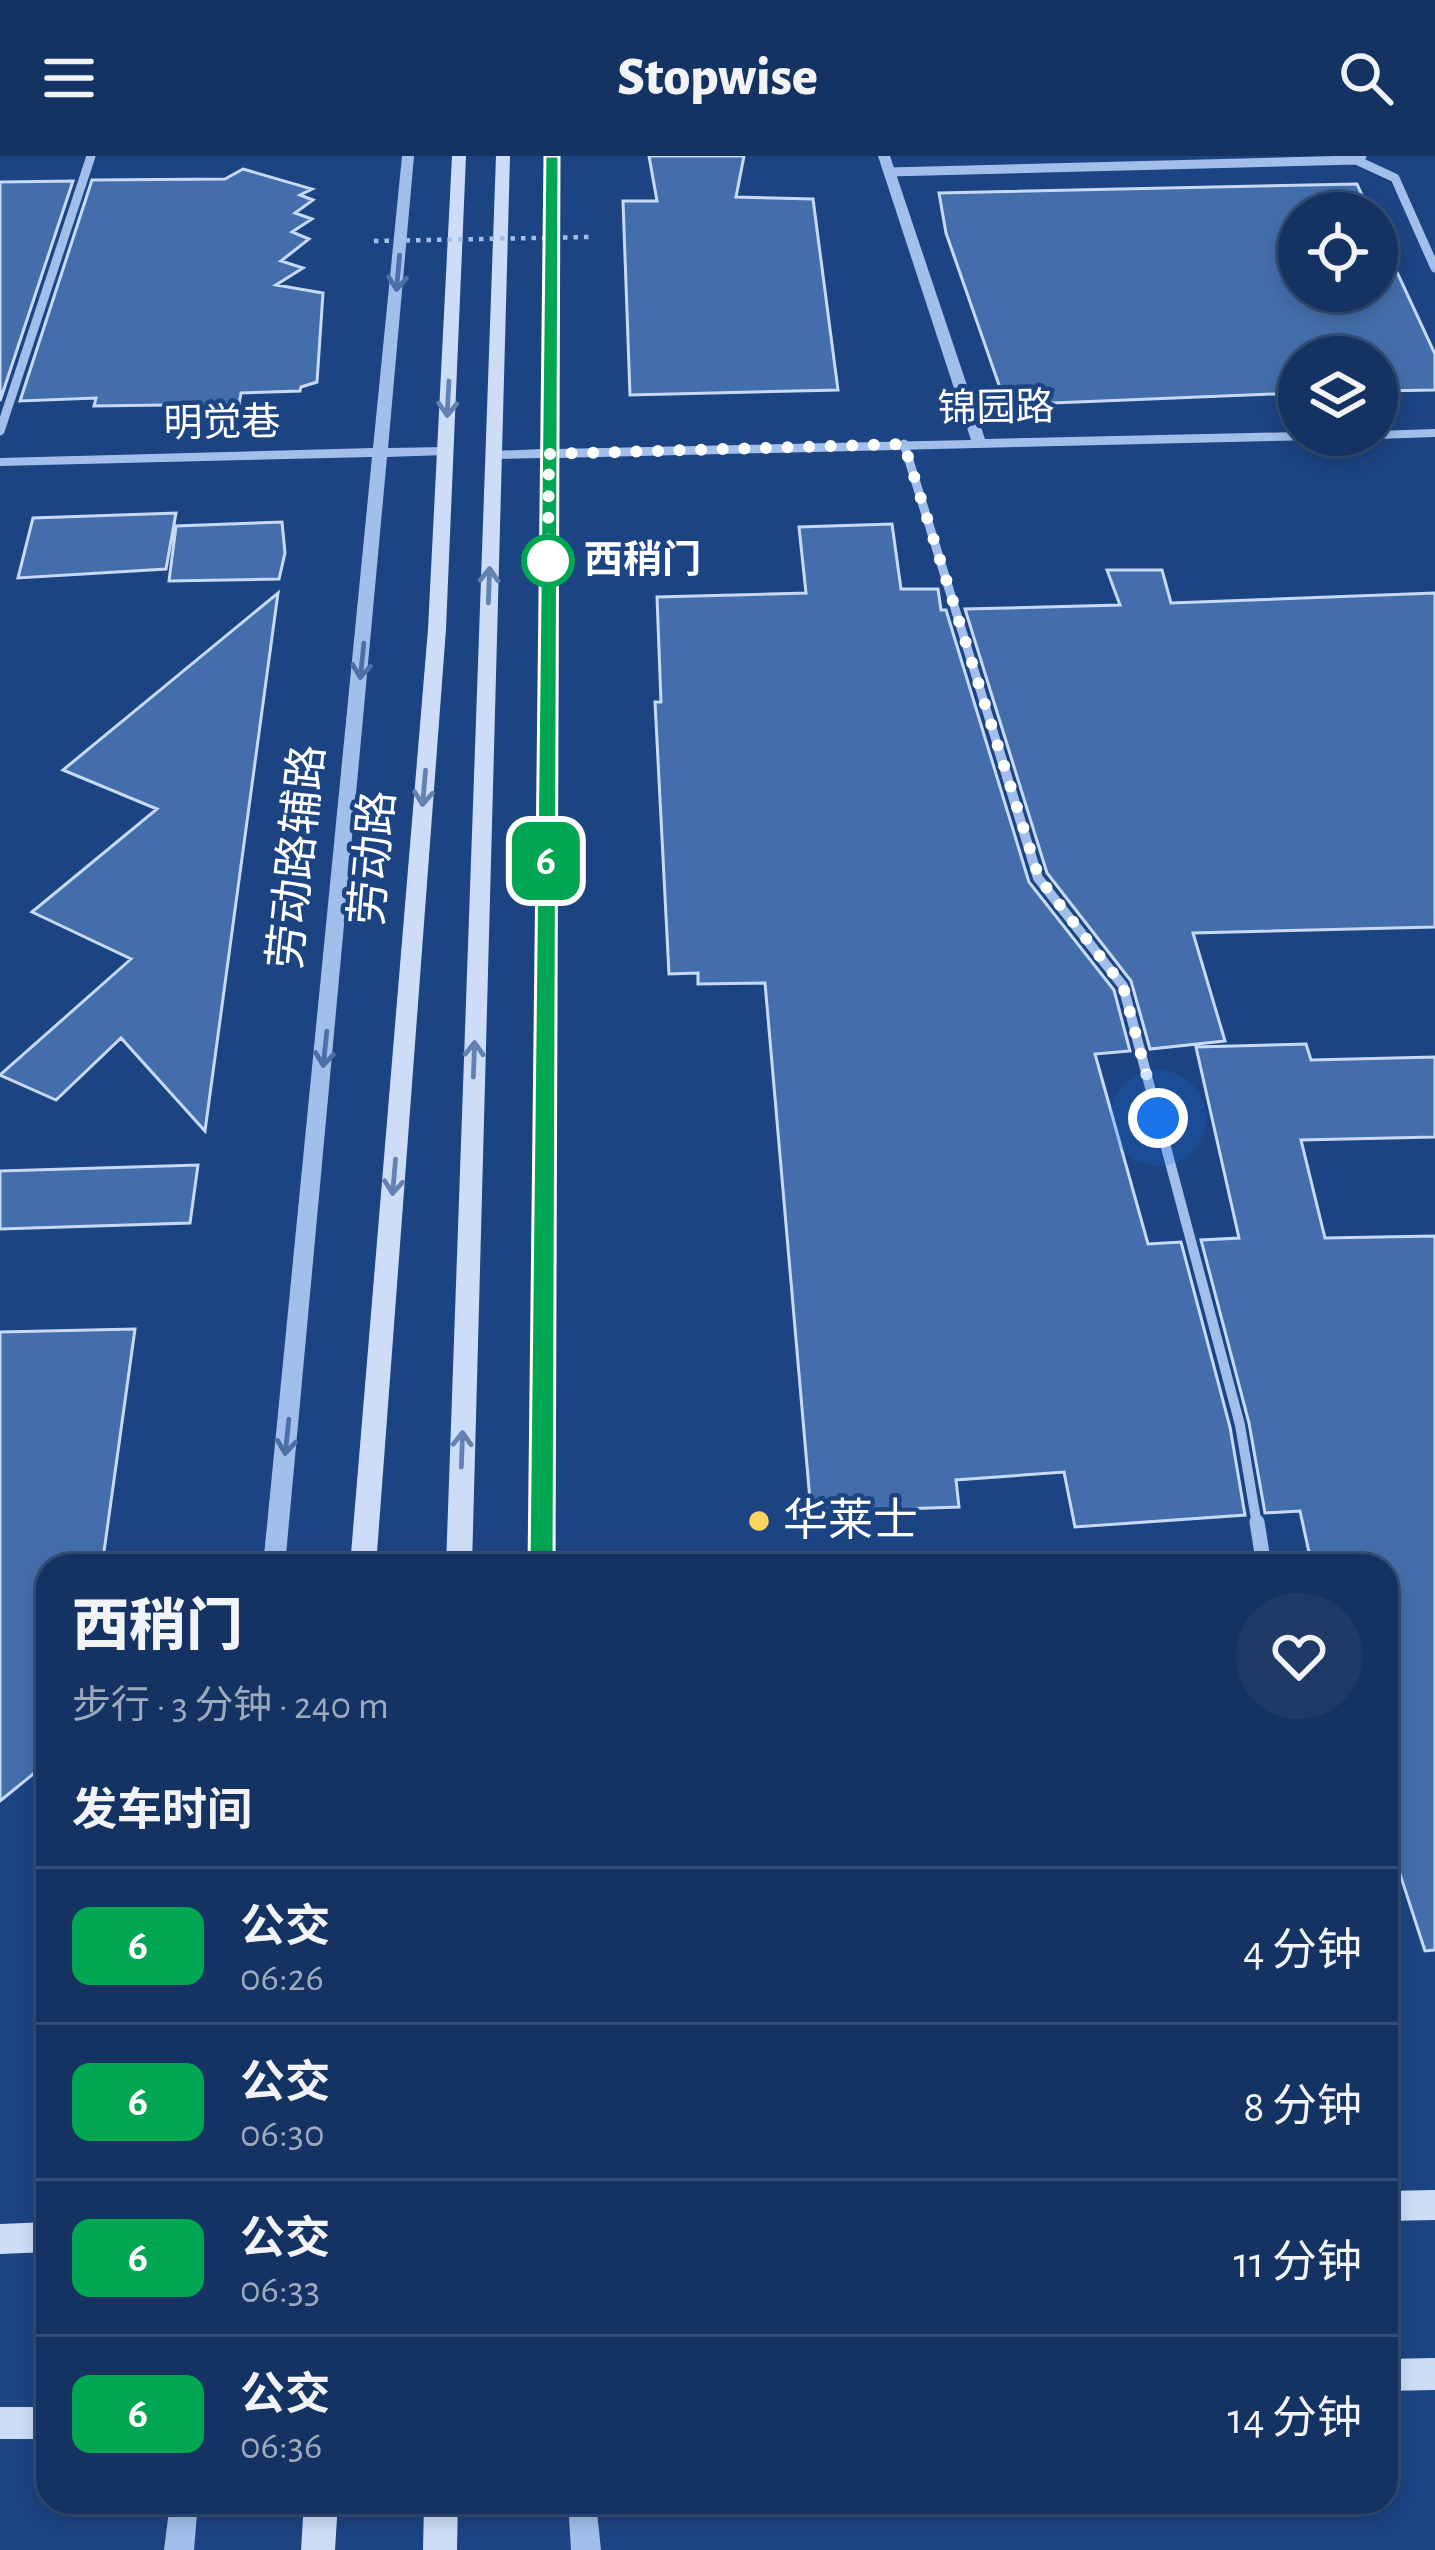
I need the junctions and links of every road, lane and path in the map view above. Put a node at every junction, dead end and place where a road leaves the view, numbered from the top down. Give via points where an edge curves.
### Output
1 (91, 156) edge
2 (408, 156) edge
3 (459, 156) edge
4 (503, 156) edge
5 (552, 156) edge
6 (1359, 158) edge
7 (1181, 160) edge
8 (886, 164) edge
9 (590, 237) dead end
10 (374, 241) dead end
11 (1435, 268) edge
12 (0, 431) edge
13 (1435, 434) edge
14 (1398, 435) edge
15 (1278, 436) edge
16 (979, 442) junction
17 (904, 444) junction
18 (445, 451) junction
19 (382, 453) junction
20 (549, 454) junction
21 (493, 455) junction
22 (0, 462) edge
23 (275, 1554) edge
24 (364, 1554) edge
25 (459, 1554) edge
26 (541, 1554) edge
27 (1262, 1554) edge
28 (1435, 2205) edge
29 (1398, 2206) edge
30 (36, 2238) edge
31 (0, 2239) edge
32 (1435, 2374) edge
33 (1398, 2375) edge
34 (0, 2423) edge
35 (36, 2423) edge
36 (183, 2514) edge
37 (320, 2514) edge
38 (441, 2514) edge
39 (582, 2514) edge
40 (179, 2550) edge
41 (318, 2550) edge
42 (440, 2550) edge
43 (586, 2550) edge

1 - 12 street
2 -> 19 street, 劳动路辅路
3 -> 18 main road, 劳动路
4 - 21 main road
5 - 20 street
6 - 7 street
6 - 11 street via 1395,178
7 - 8 street
8 - 16 street
9 - 10 path, bridge
13 - 14 street
15 - 16 street, 锦园路
16 - 17 street, 锦园路
17 - 20 street, 锦园路
17 - 27 street via 1039,878 1123,986 1240,1425
18 - 19 street, 明觉巷
18 -> 24 main road, 劳动路
19 - 22 street, 明觉巷
19 -> 23 street, 劳动路辅路
20 - 21 street, 锦园路
20 - 26 street
25 -> 21 main road
28 - 29 main road
30 - 31 main road
32 - 33 main road
34 - 35 main road
36 - 40 street
37 - 41 main road
38 - 42 main road
39 - 43 street

